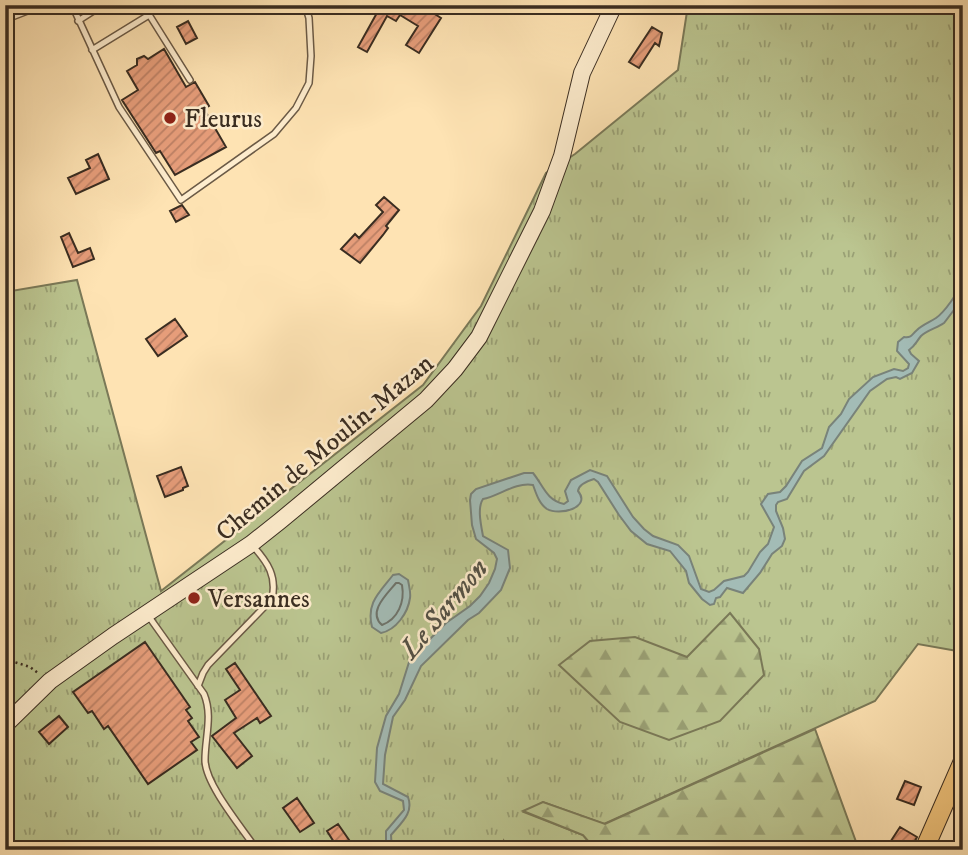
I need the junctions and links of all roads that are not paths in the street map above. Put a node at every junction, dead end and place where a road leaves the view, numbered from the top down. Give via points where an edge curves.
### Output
1 (36, 5) edge
2 (72, 5) edge
3 (103, 5) edge
4 (143, 5) edge
5 (305, 5) edge
6 (614, 5) edge
7 (149, 15) junction
8 (5, 17) edge
9 (78, 21) junction
10 (92, 50) junction
11 (190, 80) dead end
12 (251, 544) junction
13 (146, 614) junction
14 (198, 686) junction
15 (5, 725) edge
16 (963, 761) edge
17 (257, 850) edge
18 (924, 850) edge

1 - 8 street
2 - 9 lane
3 - 9 lane
4 - 7 lane
5 - 10 lane via 309,83 296,108 275,134 181,200 120,107
6 - 12 street, Chemin de Moulin-Mazan via 582,73 562,156 542,211 480,337 426,400
7 - 10 lane
7 - 11 lane
9 - 10 lane
12 - 13 street, Chemin de Moulin-Mazan
12 - 14 lane via 273,578 272,598 208,665
13 - 14 lane
13 - 15 street, Chemin de Moulin-Mazan via 50,681
14 - 17 lane via 209,713 207,773
16 - 18 main road

